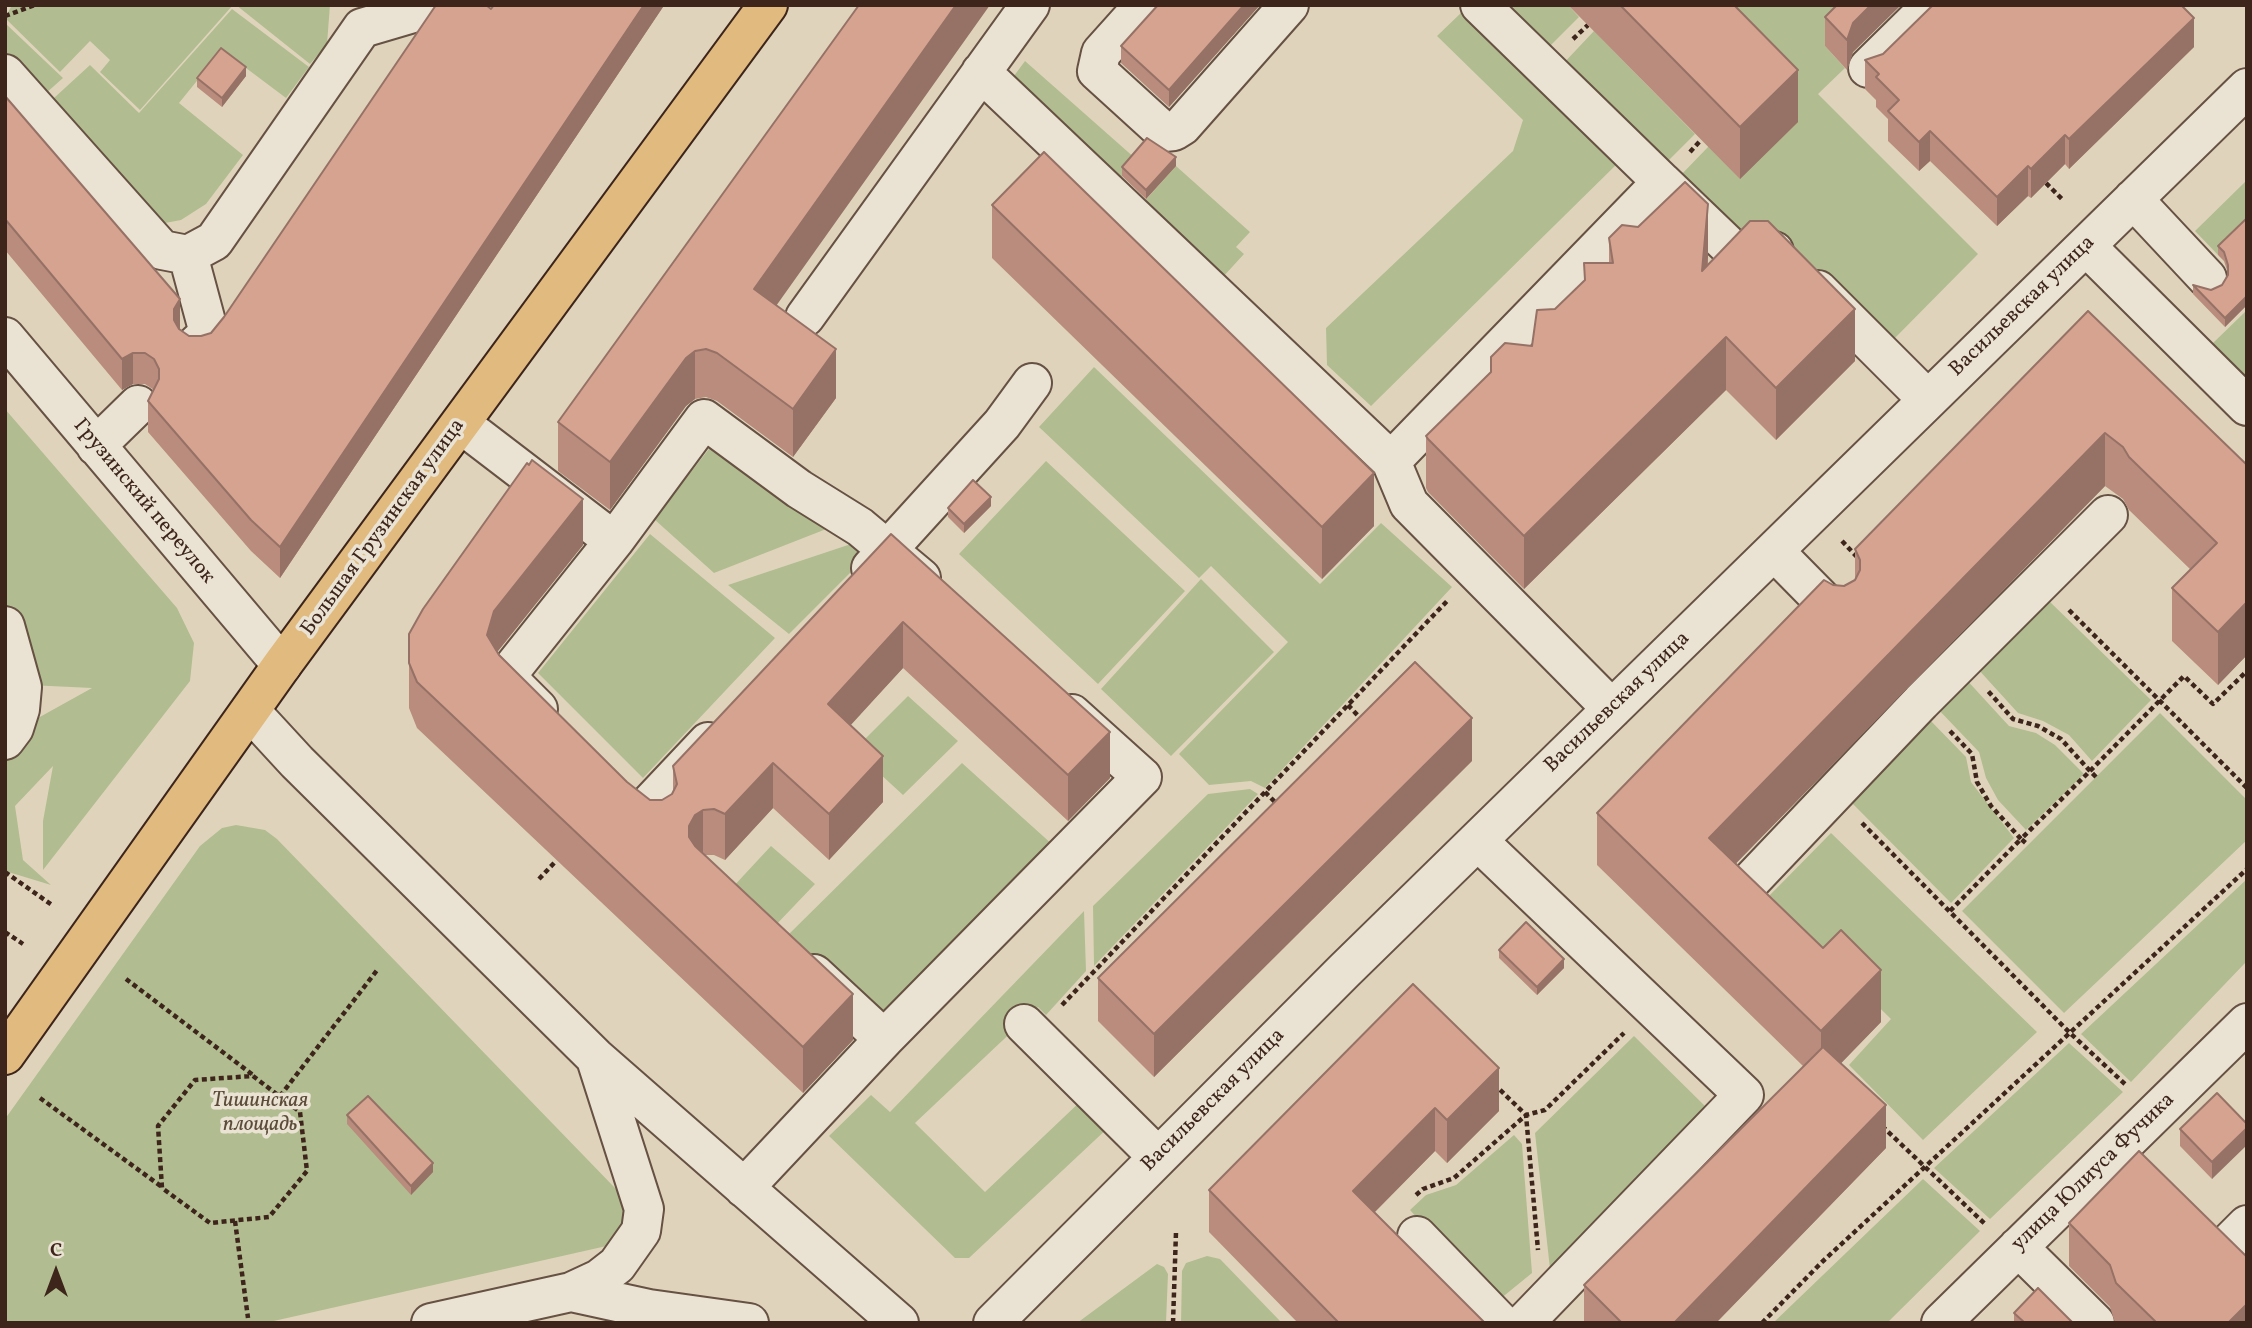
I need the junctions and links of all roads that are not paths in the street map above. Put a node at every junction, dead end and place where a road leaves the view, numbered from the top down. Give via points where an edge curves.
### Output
1 (440, 5) edge
2 (768, 5) edge
3 (1030, 5) edge
4 (1144, 5) edge
5 (1289, 5) edge
6 (1480, 5) edge
7 (1932, 5) edge
8 (1868, 68) dead end
9 (981, 72) junction
10 (5, 74) edge
11 (2247, 88) edge
12 (1662, 182) junction
13 (2133, 199) junction
14 (2086, 246) junction
15 (188, 255) junction
16 (2207, 278) dead end
17 (805, 317) dead end
18 (5, 337) edge
19 (195, 346) edge
20 (1032, 383) dead end
21 (1928, 400) junction
22 (138, 405) dead end
23 (2247, 406) edge
24 (461, 424) junction
25 (96, 446) junction
26 (1391, 461) junction
27 (2108, 515) dead end
28 (614, 541) junction
29 (890, 549) junction
30 (1774, 551) junction
31 (844, 597) edge
32 (950, 604) edge
33 (1839, 617) edge
34 (5, 626) edge
35 (282, 665) junction
36 (1051, 695) edge
37 (1612, 709) junction
38 (250, 710) junction
39 (734, 714) edge
40 (563, 734) edge
41 (5, 740) edge
42 (612, 783) edge
43 (1478, 841) junction
44 (1745, 887) edge
45 (793, 954) edge
46 (2247, 1023) edge
47 (1029, 1029) road end
48 (884, 1039) junction
49 (5, 1055) edge
50 (595, 1057) junction
51 (1158, 1157) junction
52 (744, 1188) junction
53 (1417, 1236) dead end
54 (2004, 1238) junction
55 (575, 1307) edge
56 (1533, 1313) edge
57 (1963, 1316) edge
58 (430, 1323) edge
59 (749, 1323) edge
60 (899, 1323) edge
61 (993, 1323) edge
62 (1501, 1323) edge
63 (2095, 1323) edge

1 - 15 street via 362,28 214,241
2 - 24 main road, Большая Грузинская улица
3 - 9 street
4 - 5 street via 1101,53 1097,71 1164,132 1182,126
6 - 12 street
7 - 8 street
9 - 17 street
9 - 26 street
10 - 15 street via 162,250
11 - 13 street, Васильевская улица
12 - 21 street via 1735,252 1781,251
12 - 26 street
13 - 14 street, Васильевская улица
13 - 16 street
14 - 21 street, Васильевская улица
14 - 23 street
15 - 19 street via 209,332
18 - 25 street, Грузинский переулок
20 - 29 street via 1002,424
21 - 30 street, Васильевская улица
22 - 25 street
24 - 28 street
24 - 35 main road, Большая Грузинская улица
25 - 35 street, Грузинский переулок
26 - 37 street via 1409,504
27 - 44 street via 1961,661 1914,695 1834,795
28 - 29 street via 704,419
28 - 40 street via 511,670 514,685
29 - 31 street
29 - 32 street
30 - 33 street
30 - 37 street, Васильевская улица
34 - 41 street via 22,687 14,728
35 - 38 main road, Большая Грузинская улица
36 - 48 street via 1142,777
37 - 43 street, Васильевская улица
38 - 49 main road, Большая Грузинская улица
38 - 50 street
39 - 42 street via 649,818
43 - 51 street, Васильевская улица
43 - 56 street via 1744,1096
45 - 48 street
46 - 54 street, улица Юлиуса Фучика via 2137,1157
47 - 51 street
48 - 52 street
50 - 52 street
50 - 55 street via 644,1209 641,1231 617,1265
51 - 61 street, Васильевская улица
52 - 60 street
53 - 62 street
54 - 57 street, улица Юлиуса Фучика
54 - 63 street
55 - 58 street
55 - 59 street via 649,1309

